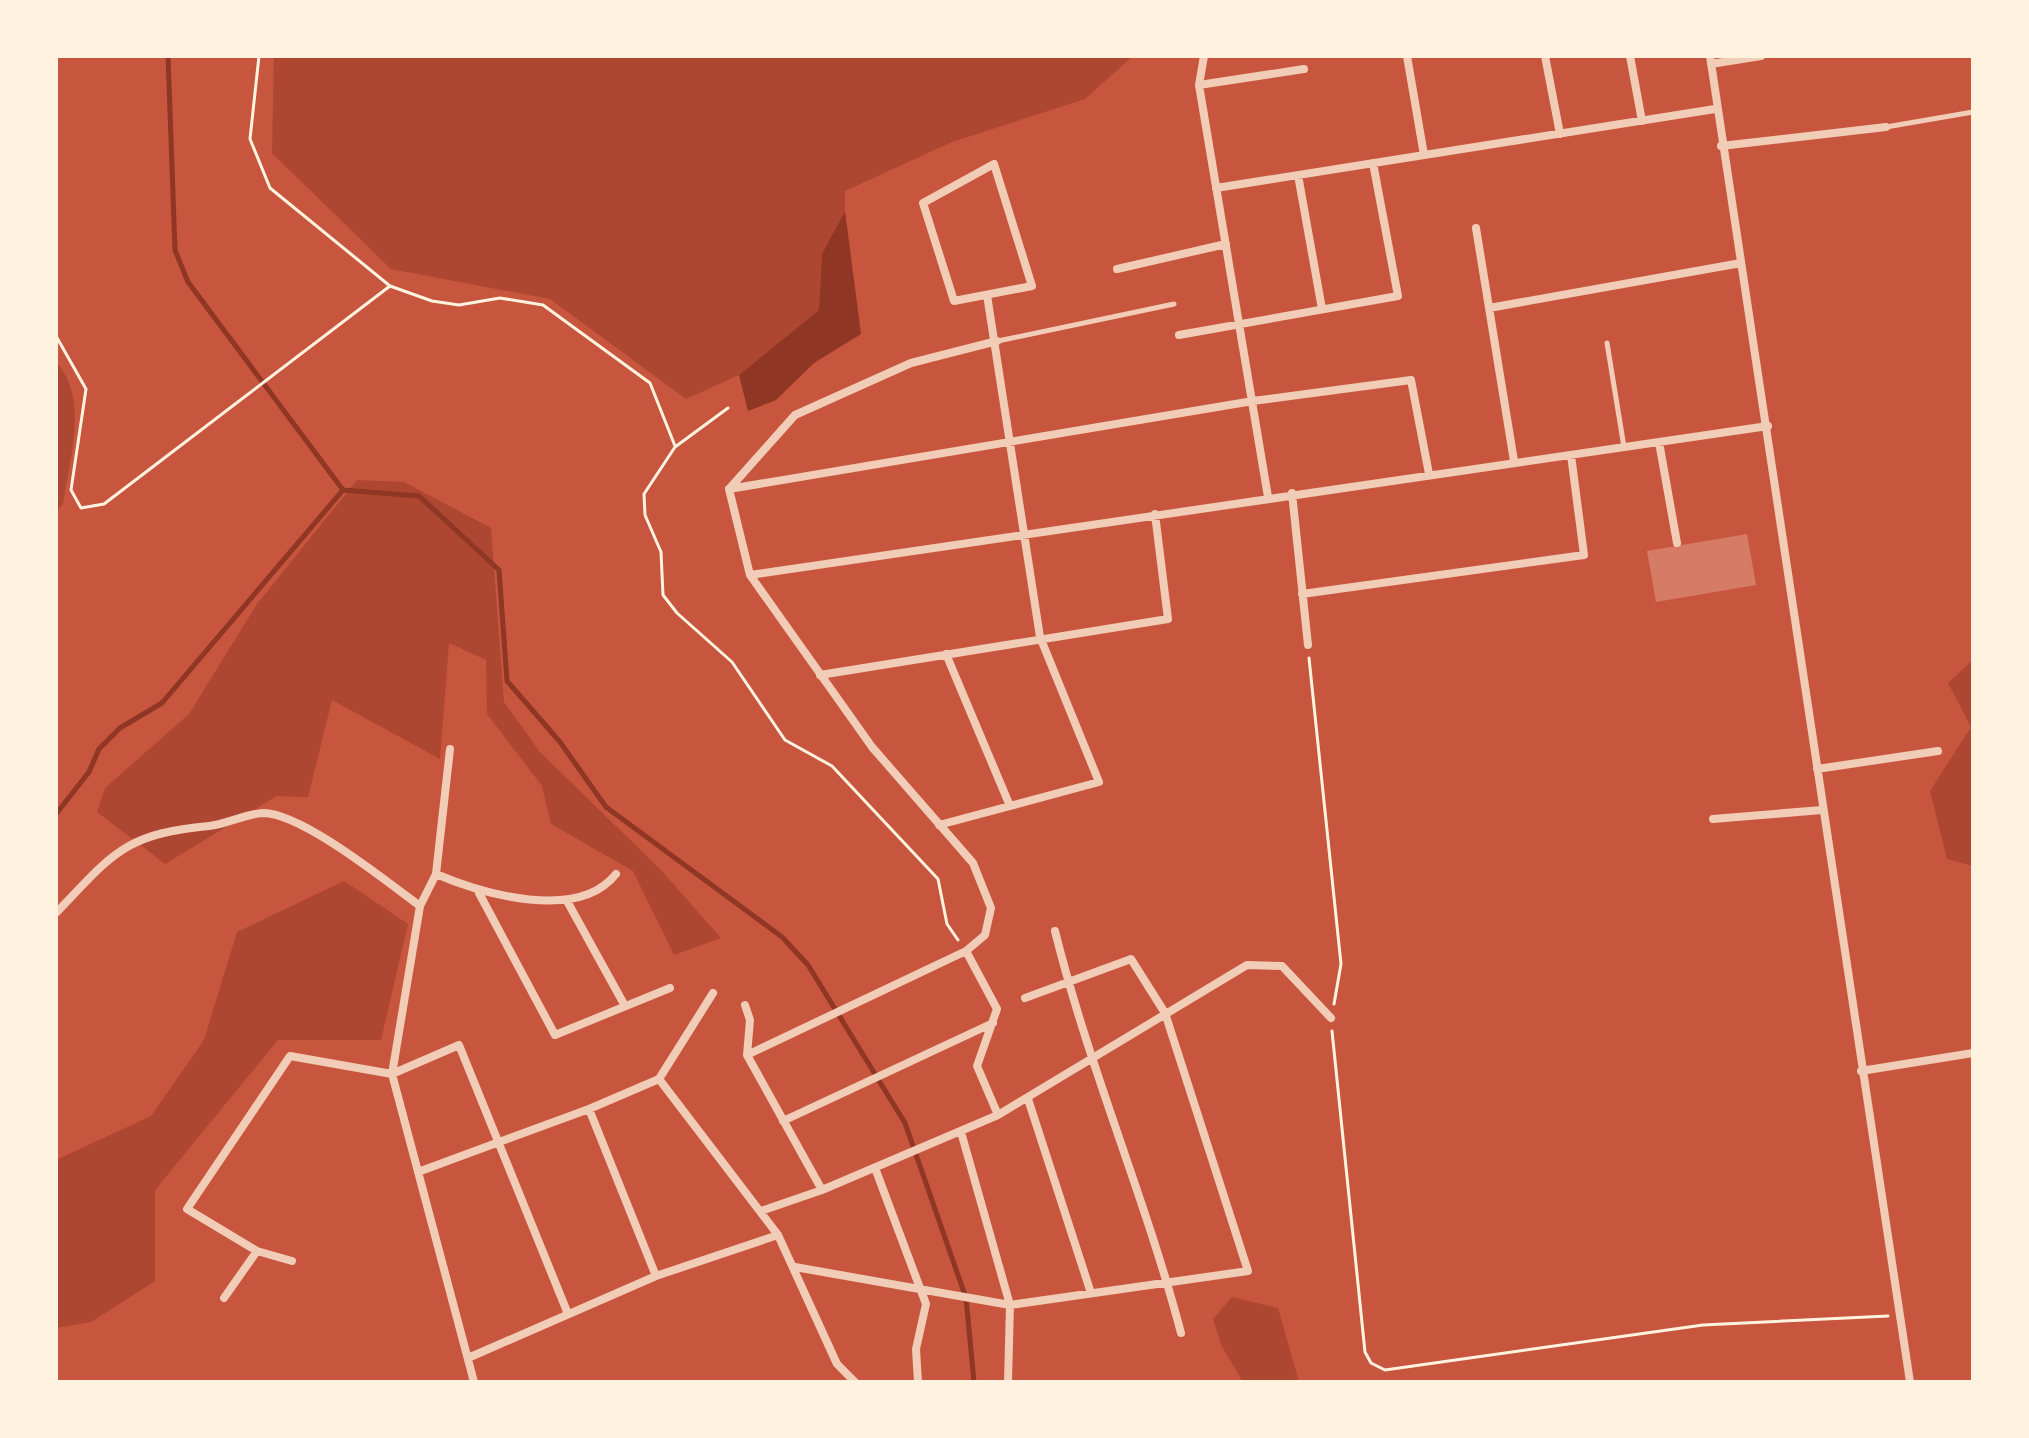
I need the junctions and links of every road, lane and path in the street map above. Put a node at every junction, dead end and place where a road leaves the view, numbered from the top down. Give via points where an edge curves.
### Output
1 (259, 56) edge
2 (1204, 56) edge
3 (1407, 56) edge
4 (1545, 56) edge
5 (1630, 56) edge
6 (1761, 56) edge
7 (1711, 60) edge
8 (1304, 69) dead end
9 (1199, 85) junction
10 (1715, 109) junction
11 (1973, 112) edge
12 (1642, 121) junction
13 (1886, 127) joint
14 (1560, 134) junction
15 (1721, 146) junction
16 (1424, 155) junction
17 (1373, 163) junction
18 (1298, 175) junction
19 (1216, 188) junction
20 (1476, 228) dead end
21 (1226, 244) junction
22 (1741, 263) junction
23 (1117, 269) dead end
24 (390, 286) junction
25 (987, 295) junction
26 (1174, 304) dead end
27 (1489, 308) junction
28 (1322, 309) junction
29 (1241, 322) junction
30 (1179, 335) dead end
31 (56, 336) edge
32 (997, 341) junction
33 (1607, 343) dead end
34 (1253, 401) junction
35 (728, 408) dead end
36 (1768, 426) junction
37 (1659, 442) junction
38 (1012, 443) junction
39 (675, 447) junction
40 (1624, 447) junction
41 (1571, 455) junction
42 (1514, 461) junction
43 (1429, 474) junction
44 (729, 489) junction
45 (1292, 493) junction
46 (1268, 497) junction
47 (1155, 514) junction
48 (1025, 534) junction
49 (1677, 543) dead end
50 (750, 575) junction
51 (1302, 594) junction
52 (1040, 637) junction
53 (1308, 645) joint
54 (946, 654) junction
55 (820, 675) junction
56 (450, 749) dead end
57 (1938, 751) dead end
58 (1817, 769) junction
59 (1010, 806) junction
60 (1822, 810) junction
61 (1713, 819) dead end
62 (939, 825) junction
63 (436, 874) junction
64 (616, 874) dead end
65 (479, 893) junction
66 (567, 901) junction
67 (420, 906) junction
68 (56, 913) edge
69 (1055, 931) dead end
70 (966, 951) junction
71 (1068, 982) junction
72 (670, 988) dead end
73 (713, 993) dead end
74 (1025, 998) dead end
75 (745, 1005) dead end
76 (625, 1006) junction
77 (1165, 1013) junction
78 (1331, 1018) junction
79 (993, 1023) junction
80 (1973, 1053) edge
81 (747, 1055) junction
82 (1090, 1059) junction
83 (1861, 1071) junction
84 (392, 1074) junction
85 (659, 1079) junction
86 (1028, 1099) junction
87 (589, 1109) junction
88 (998, 1115) junction
89 (783, 1121) junction
90 (961, 1132) junction
91 (499, 1143) junction
92 (875, 1168) junction
93 (418, 1172) junction
94 (822, 1190) junction
95 (761, 1211) junction
96 (778, 1235) junction
97 (257, 1251) junction
98 (292, 1261) dead end
99 (795, 1267) junction
100 (656, 1276) junction
101 (1168, 1285) junction
102 (922, 1290) junction
103 (1091, 1293) junction
104 (224, 1298) dead end
105 (1010, 1305) junction
106 (568, 1314) junction
107 (1899, 1316) junction
108 (1181, 1333) dead end
109 (468, 1358) junction
110 (474, 1382) edge
111 (855, 1382) edge
112 (918, 1382) edge
113 (1008, 1382) edge
114 (1910, 1382) edge

1 - 24 path via 250,139 270,188
2 - 9 street
3 - 16 street
4 - 14 street
5 - 12 street
6 - 7 street
7 - 10 street
8 - 9 street
9 - 19 street
10 - 12 street
10 - 15 street
11 - 13 lane
12 - 14 street
13 - 15 street
14 - 16 street
15 - 22 street
16 - 17 street
17 - 18 street
17 - 28 street via 1398,296
18 - 19 street
18 - 28 street
19 - 21 street
20 - 27 street
21 - 23 street
21 - 29 street
22 - 27 street
22 - 36 street
24 - 31 path via 104,504 81,508 71,490 86,389
24 - 39 path via 459,305 500,298 543,305 650,383
25 - 25 street via 1032,286 994,164 923,203 954,301
25 - 32 street
26 - 32 lane
27 - 42 street
28 - 29 street
29 - 30 street
29 - 34 street
32 - 38 street
32 - 44 street via 911,363 795,415
33 - 40 lane
34 - 38 street
34 - 43 street via 1411,380
34 - 46 street
35 - 39 path
36 - 37 street
36 - 58 street
37 - 40 street
37 - 49 street
38 - 44 street
38 - 48 street
39 - 70 path via 642,503 659,544 663,595 732,662 785,740 832,766 938,879 947,924
40 - 41 street
41 - 42 street
41 - 51 street via 1584,555
42 - 43 street
43 - 45 street
44 - 50 street
45 - 46 street
45 - 51 street
46 - 47 street
47 - 48 street
47 - 52 street via 1168,619
48 - 50 street
48 - 52 street
50 - 55 street
51 - 53 street
52 - 54 street
52 - 59 street via 1099,782
53 - 78 path via 1341,964
54 - 55 street
54 - 59 street
55 - 62 street via 872,747
56 - 63 street
57 - 58 street
58 - 60 street
59 - 62 street
60 - 61 street
60 - 83 street
62 - 70 street via 973,863 991,908 985,935
63 - 65 street
63 - 67 street
64 - 66 street via 607,885
65 - 66 street
65 - 76 street via 555,1035
66 - 76 street
67 - 68 street via 322,836 264,813 170,828 136,840 108,859
67 - 84 street
69 - 71 street
70 - 79 street via 997,1009
70 - 81 street
71 - 74 street
71 - 77 street via 1131,959
71 - 82 street
72 - 76 street
73 - 85 street
75 - 81 street via 750,1020
77 - 78 street via 1247,965 1282,966
77 - 82 street
77 - 101 street via 1248,1271
78 - 107 path via 1365,1352 1371,1363 1385,1370 1703,1325
79 - 88 street via 977,1066
79 - 89 street
80 - 83 street
81 - 89 street
82 - 86 street
82 - 101 street
83 - 107 street
84 - 91 street via 459,1045
84 - 93 street
84 - 97 street via 290,1056 187,1209
85 - 87 street
85 - 95 street
86 - 88 street
86 - 103 street
87 - 91 street
87 - 100 street
88 - 90 street
89 - 94 street
90 - 92 street
90 - 105 street
91 - 93 street
91 - 106 street
92 - 94 street
92 - 102 street
93 - 109 street
94 - 95 street
95 - 96 street
96 - 99 street
96 - 100 street
97 - 98 street
97 - 104 street
99 - 102 street
99 - 111 street via 837,1364
100 - 106 street
101 - 103 street
101 - 108 street
102 - 105 street
102 - 112 street via 926,1304 916,1349
103 - 105 street
105 - 113 street
106 - 109 street
107 - 114 street
109 - 110 street

